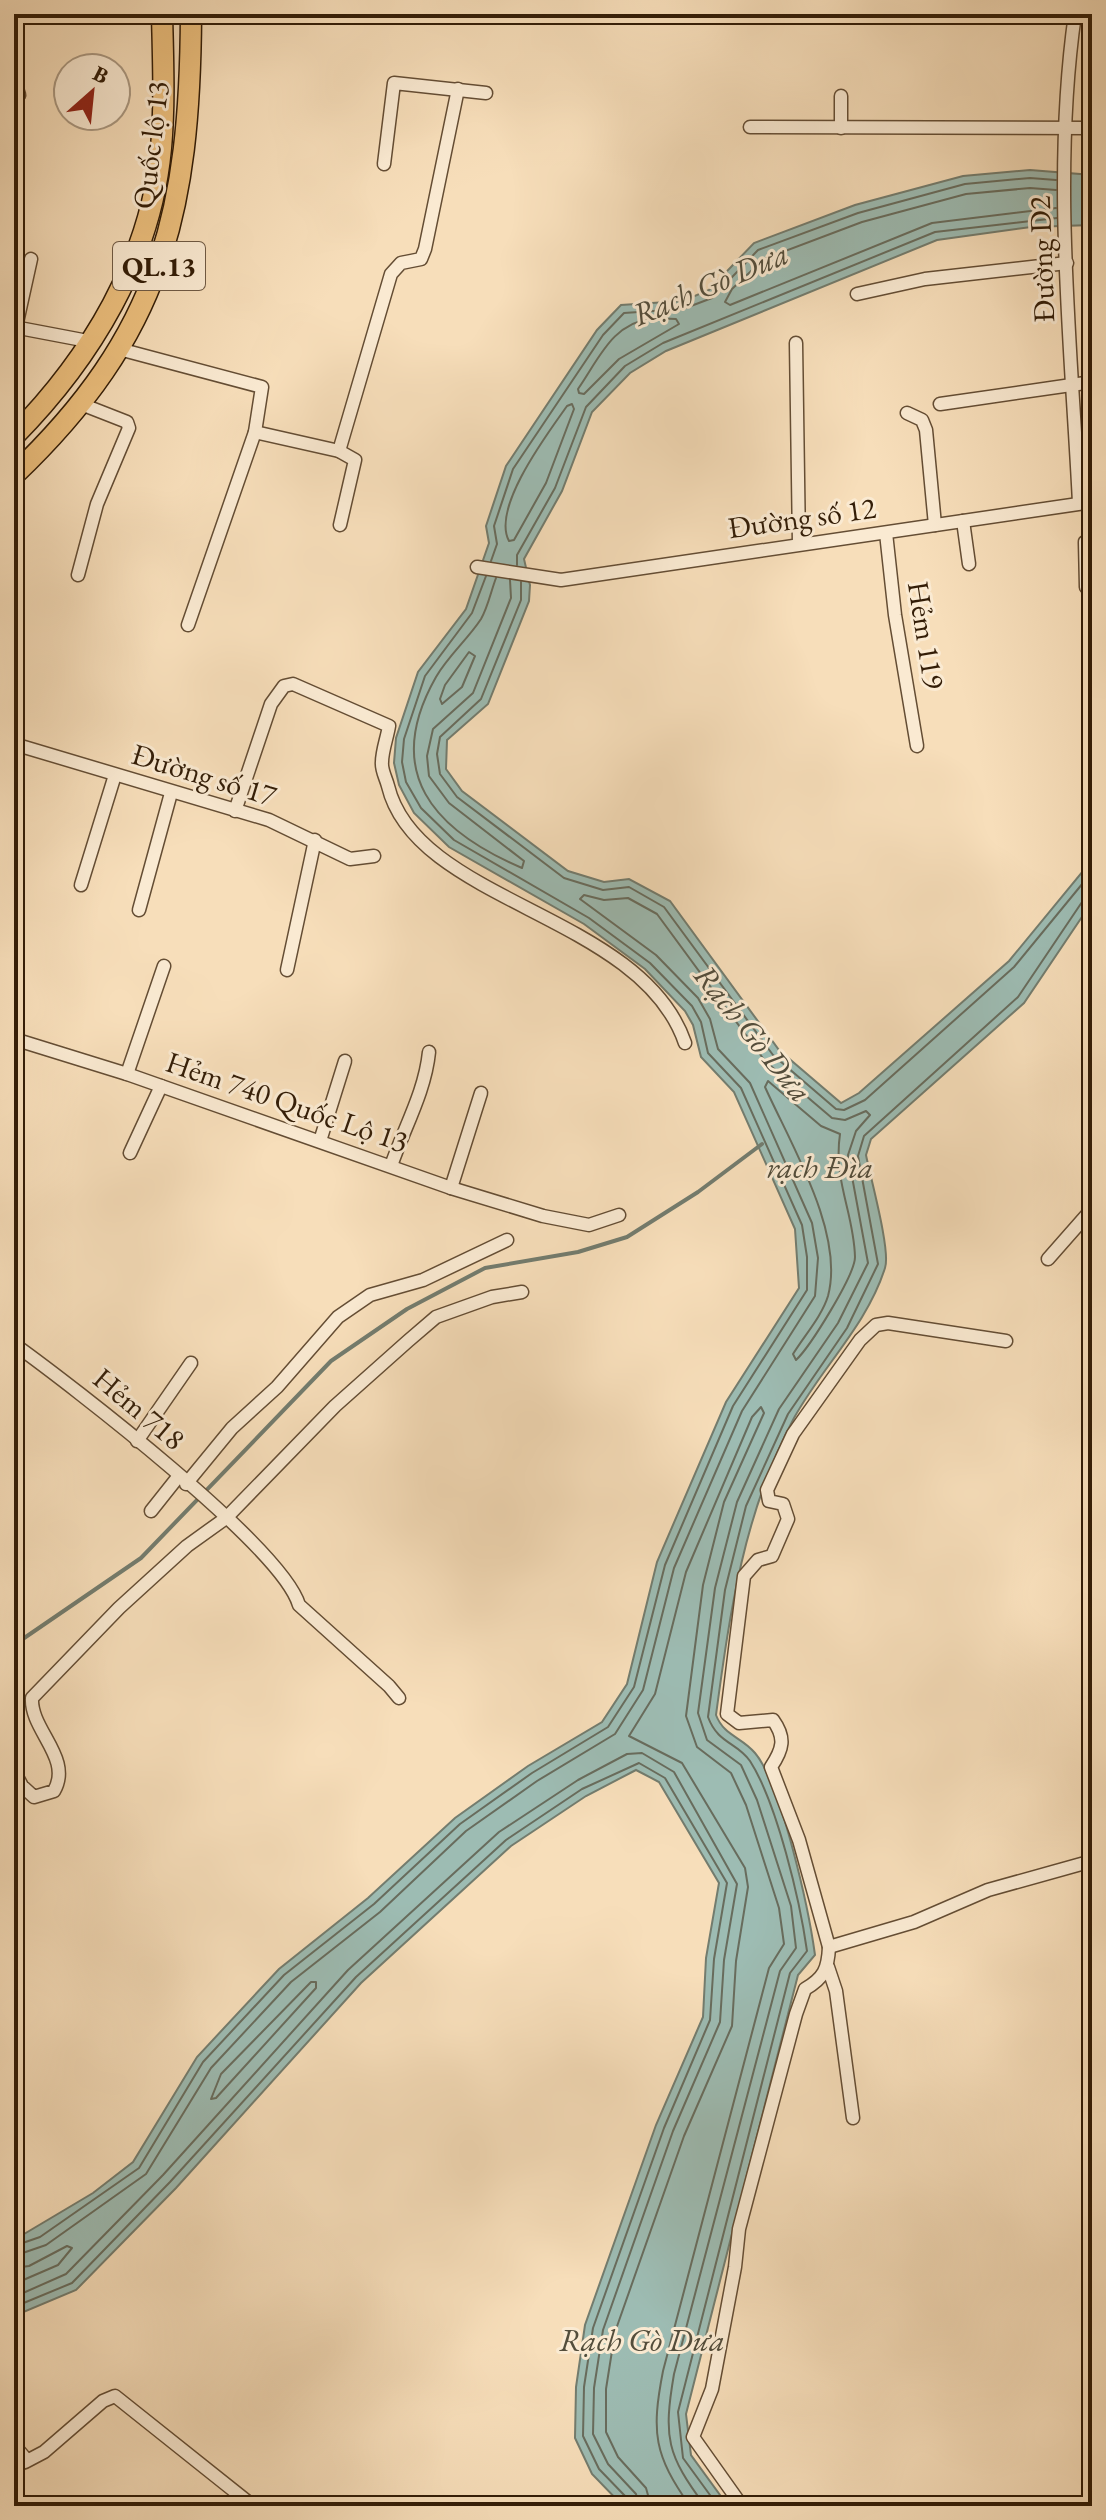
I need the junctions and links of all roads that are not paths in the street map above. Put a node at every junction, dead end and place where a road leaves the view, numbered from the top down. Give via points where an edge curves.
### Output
1 (162, 14) edge
2 (191, 14) edge
3 (1075, 14) edge
4 (14, 79) edge
5 (458, 89) junction
6 (486, 93) dead end
7 (19, 95) dead end
8 (841, 96) dead end
9 (1065, 126) junction
10 (750, 127) dead end
11 (841, 128) junction
12 (1092, 128) edge
13 (384, 164) dead end
14 (31, 259) dead end
15 (1067, 263) junction
16 (857, 294) dead end
17 (15, 327) edge
18 (93, 342) junction
19 (796, 343) dead end
20 (119, 349) junction
21 (1092, 382) edge
22 (1073, 384) junction
23 (81, 404) junction
24 (940, 404) dead end
25 (907, 413) dead end
26 (255, 432) junction
27 (14, 436) edge
28 (339, 451) junction
29 (14, 475) edge
30 (1086, 502) edge
31 (963, 521) junction
32 (340, 525) dead end
33 (935, 525) junction
34 (886, 533) junction
35 (1092, 539) edge
36 (799, 544) junction
37 (969, 564) dead end
38 (477, 567) dead end
39 (78, 575) dead end
40 (1086, 587) dead end
41 (188, 625) dead end
42 (14, 744) edge
43 (917, 746) dead end
44 (115, 775) junction
45 (171, 793) junction
46 (235, 811) junction
47 (315, 840) junction
48 (374, 856) dead end
49 (81, 885) dead end
50 (139, 910) dead end
51 (164, 966) dead end
52 (287, 970) dead end
53 (14, 1039) edge
54 (685, 1043) dead end
55 (429, 1052) dead end
56 (345, 1061) dead end
57 (127, 1074) junction
58 (161, 1086) junction
59 (481, 1093) dead end
60 (320, 1141) junction
61 (130, 1153) dead end
62 (391, 1166) junction
63 (451, 1188) junction
64 (1092, 1209) edge
65 (619, 1215) dead end
66 (507, 1240) dead end
67 (1048, 1259) dead end
68 (522, 1292) dead end
69 (1006, 1341) dead end
70 (14, 1344) edge
71 (191, 1363) dead end
72 (137, 1441) junction
73 (182, 1480) junction
74 (151, 1511) dead end
75 (226, 1518) junction
76 (399, 1698) dead end
77 (14, 1771) edge
78 (1092, 1861) edge
79 (829, 1947) junction
80 (828, 1967) junction
81 (853, 2118) dead end
82 (14, 2445) edge
83 (25, 2462) junction
84 (14, 2472) edge
85 (253, 2506) edge
86 (742, 2506) edge

1 - 18 highway, Quốc lộ 13 / QL.13 via 161,149 155,187 134,258
2 - 20 highway, Quốc lộ 13 / QL.13 via 182,182 160,262
3 - 9 street, Đường D2
4 - 7 street
5 - 6 street
5 - 13 street via 394,83
5 - 28 street via 425,249 421,259 401,263 391,274
8 - 11 street
9 - 11 street
9 - 12 street
9 - 15 street, Đường D2
10 - 11 street
14 - 17 street
15 - 16 street via 925,279
15 - 22 street, Đường D2
17 - 18 street
18 - 27 highway, Quốc lộ 13 / QL.13
19 - 36 street
20 - 23 highway, Quốc lộ 13 / QL.13
20 - 26 street via 262,387
21 - 22 street
22 - 24 street
22 - 30 street, Đường D2
23 - 29 highway, Quốc lộ 13 / QL.13
23 - 39 street via 127,422 129,428 97,504
25 - 33 street via 922,420 926,430
26 - 28 street
26 - 41 street
28 - 32 street via 355,460
30 - 31 street, Đường số 12
31 - 33 street, Đường số 12
31 - 37 street
33 - 34 street, Đường số 12
34 - 36 street, Đường số 12
34 - 43 street, Hẻm 119
35 - 40 street via 1085,542
36 - 38 street, Đường số 12 via 561,580
42 - 44 street, Đường số 17
44 - 45 street, Đường số 17
44 - 49 street
45 - 46 street, Đường số 17
45 - 50 street
46 - 47 street, Đường số 17
46 - 54 street via 271,704 284,686 293,684 389,726 381,765 400,820 420,842 447,863 593,943 636,975 672,1013
47 - 48 street, Đường số 17 via 356,860
47 - 52 street
51 - 57 street
53 - 57 street, Hẻm 740 Quốc Lộ 13
55 - 62 street via 426,1081
56 - 60 street
57 - 58 street, Hẻm 740 Quốc Lộ 13
58 - 60 street, Hẻm 740 Quốc Lộ 13
58 - 61 street
59 - 63 street
60 - 62 street, Hẻm 740 Quốc Lộ 13
62 - 63 street, Hẻm 740 Quốc Lộ 13
63 - 65 street, Hẻm 740 Quốc Lộ 13 via 589,1225
64 - 67 street
66 - 73 street via 423,1280 370,1295 338,1317 277,1387
68 - 75 street via 436,1317 335,1406
69 - 79 street via 876,1325 793,1434 767,1490 769,1501 783,1504 788,1519 772,1556 758,1560 744,1576 727,1714 739,1723 773,1720 780,1730 781,1753 771,1767 799,1840
70 - 72 street, Hẻm 718
71 - 72 street
72 - 73 street, Hẻm 718
73 - 74 street
73 - 75 street, Hẻm 718
75 - 76 street, Hẻm 718 via 294,1588 299,1605
75 - 77 street via 119,1608 32,1698 31,1708 58,1762 60,1781 54,1791 34,1797
78 - 79 street via 988,1890 914,1922
79 - 80 street
80 - 81 street
80 - 86 street via 805,1989 796,2014 739,2229 712,2389 693,2437
82 - 83 street
83 - 84 street
83 - 85 street via 115,2396

